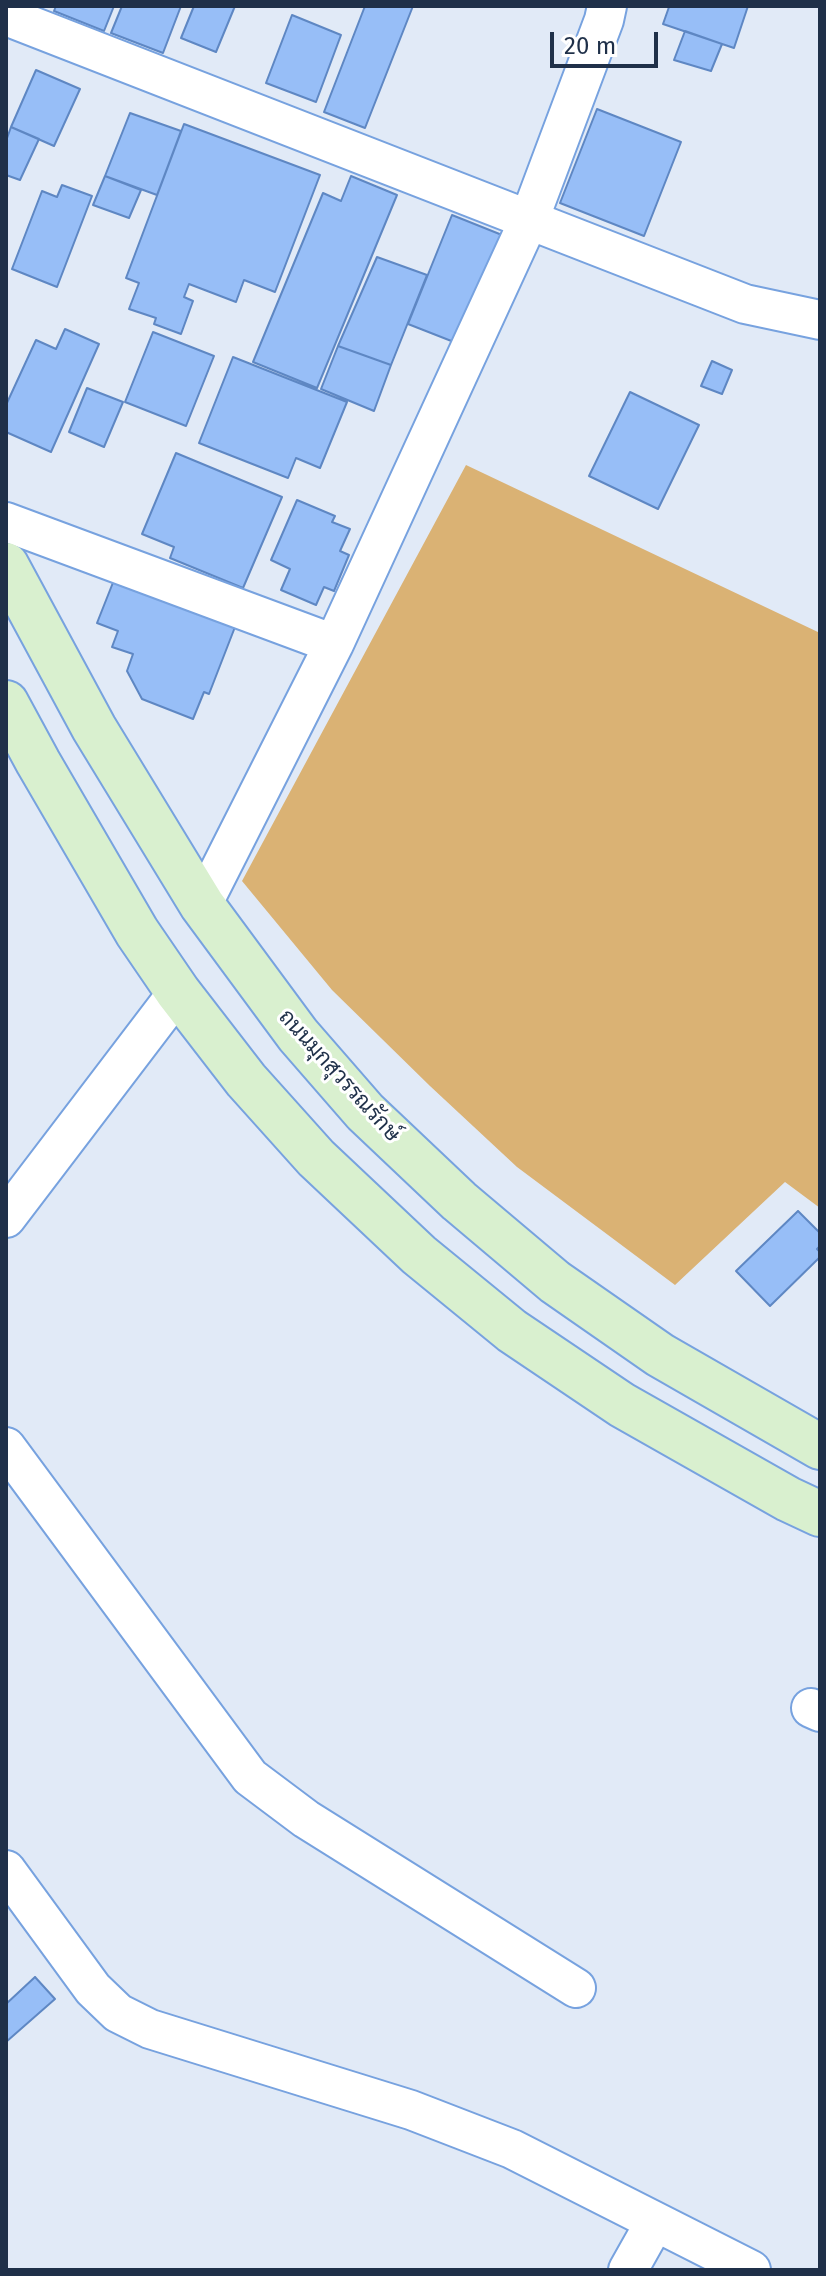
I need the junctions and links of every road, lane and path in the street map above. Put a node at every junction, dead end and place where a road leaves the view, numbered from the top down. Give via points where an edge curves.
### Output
1 (607, 6) edge
2 (6, 16) edge
3 (529, 220) junction
4 (820, 320) edge
5 (6, 522) edge
6 (6, 565) edge
7 (334, 644) junction
8 (6, 703) edge
9 (202, 905) junction
10 (178, 992) junction
11 (6, 1218) edge
12 (6, 1447) edge
13 (820, 1447) edge
14 (820, 1514) edge
15 (6, 1870) edge
16 (576, 1988) dead end
17 (655, 2222) junction
18 (628, 2270) edge
19 (751, 2270) edge

1 - 3 street
2 - 3 street
3 - 4 street via 745,304
3 - 7 street
5 - 7 street
6 - 9 main road, ถนนมุกสุวรรณรักษ์ via 94,728
7 - 9 street
8 - 10 main road via 137,932
9 - 13 main road, ถนนมุกสุวรรณรักษ์ via 298,1035 365,1112 459,1201 555,1282 660,1355
10 - 11 street
10 - 14 main road via 316,1158 419,1255 512,1331 622,1405
12 - 16 street via 250,1777 306,1819
15 - 17 street via 93,1989 118,2013 150,2029 411,2110 512,2149
17 - 18 street
17 - 19 street

